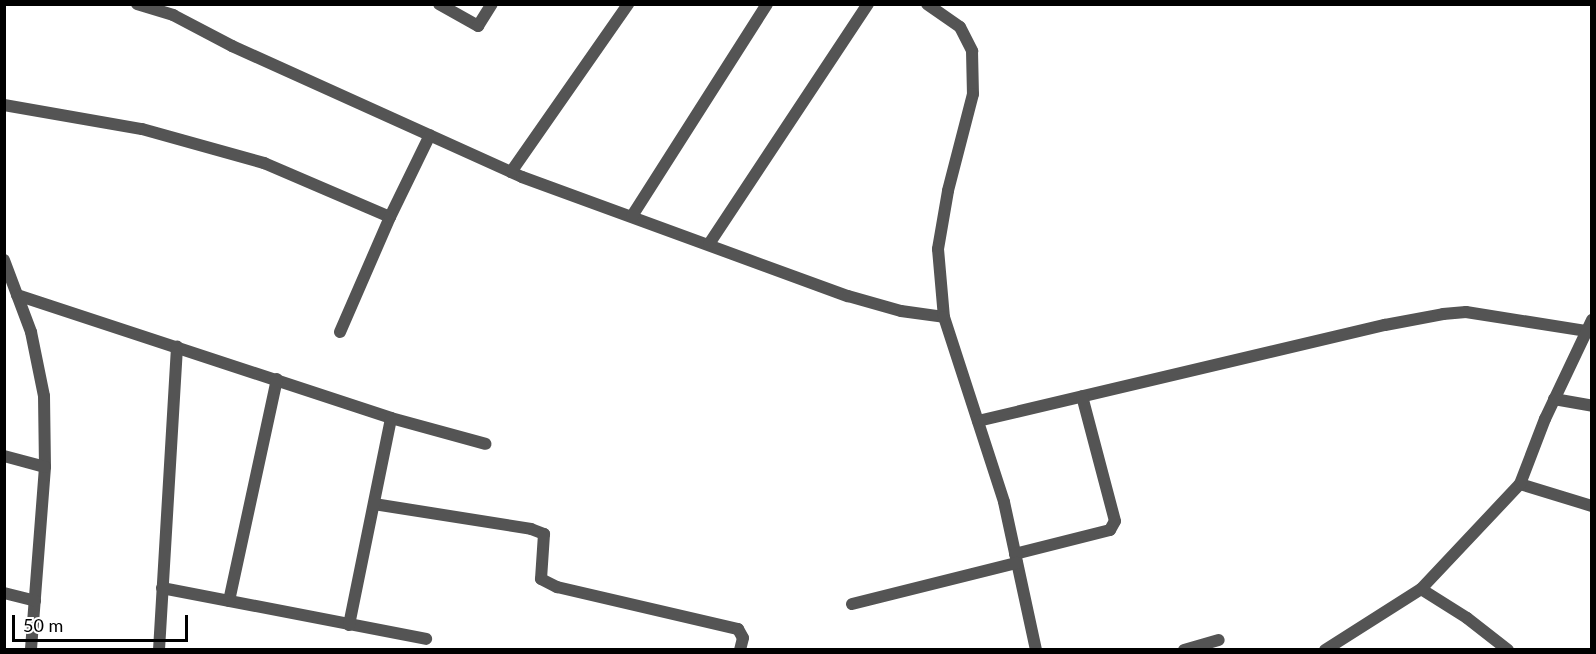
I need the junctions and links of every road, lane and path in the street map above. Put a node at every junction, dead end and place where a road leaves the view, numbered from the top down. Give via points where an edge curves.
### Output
1 (136, 4) edge
2 (439, 4) edge
3 (492, 4) edge
4 (628, 4) edge
5 (767, 4) edge
6 (868, 4) edge
7 (927, 4) edge
8 (4, 105) edge
9 (430, 135) junction
10 (511, 172) junction
11 (632, 216) junction
12 (390, 217) junction
13 (709, 244) junction
14 (4, 260) edge
15 (18, 295) junction
16 (944, 317) junction
17 (1589, 326) edge
18 (340, 332) dead end
19 (177, 347) junction
20 (277, 379) junction
21 (1082, 396) junction
22 (1554, 399) junction
23 (1592, 406) edge
24 (391, 418) junction
25 (978, 421) junction
26 (486, 444) dead end
27 (4, 456) edge
28 (45, 467) junction
29 (1520, 484) junction
30 (374, 504) junction
31 (1592, 506) edge
32 (1016, 558) junction
33 (162, 588) junction
34 (1421, 589) junction
35 (4, 592) edge
36 (35, 601) junction
37 (229, 601) junction
38 (852, 604) dead end
39 (349, 625) junction
40 (426, 639) dead end
41 (1219, 640) dead end
42 (31, 650) edge
43 (159, 650) edge
44 (740, 650) edge
45 (1036, 650) edge
46 (1184, 650) edge
47 (1325, 650) edge
48 (1508, 650) edge

1 - 9 street via 173,15 232,46
2 - 3 street via 478,26
4 - 10 street
5 - 11 street
6 - 13 street
7 - 16 street via 960,27 972,51 973,94 948,191 938,249
8 - 12 street via 142,129 264,163
9 - 10 street
9 - 12 street
10 - 11 street
11 - 13 street
12 - 18 street
13 - 16 street via 859,300
14 - 15 street
15 - 19 street
15 - 28 street via 31,332 44,396
16 - 25 street
17 - 21 street via 1466,312 1443,314
17 - 22 street
19 - 20 street
19 - 33 street
20 - 24 street
20 - 37 street
21 - 25 street
21 - 32 street via 1115,521 1110,530
22 - 23 street
22 - 29 street
24 - 26 street
24 - 30 street
25 - 32 street via 1004,502
27 - 28 street
28 - 36 street
29 - 31 street
29 - 34 street
30 - 39 street
30 - 44 street via 544,534 541,579 557,587 738,629 743,638
32 - 38 street
32 - 45 street
33 - 37 street
33 - 43 street
34 - 47 street
34 - 48 street
35 - 36 street
36 - 42 street
37 - 39 street
39 - 40 street
41 - 46 street

